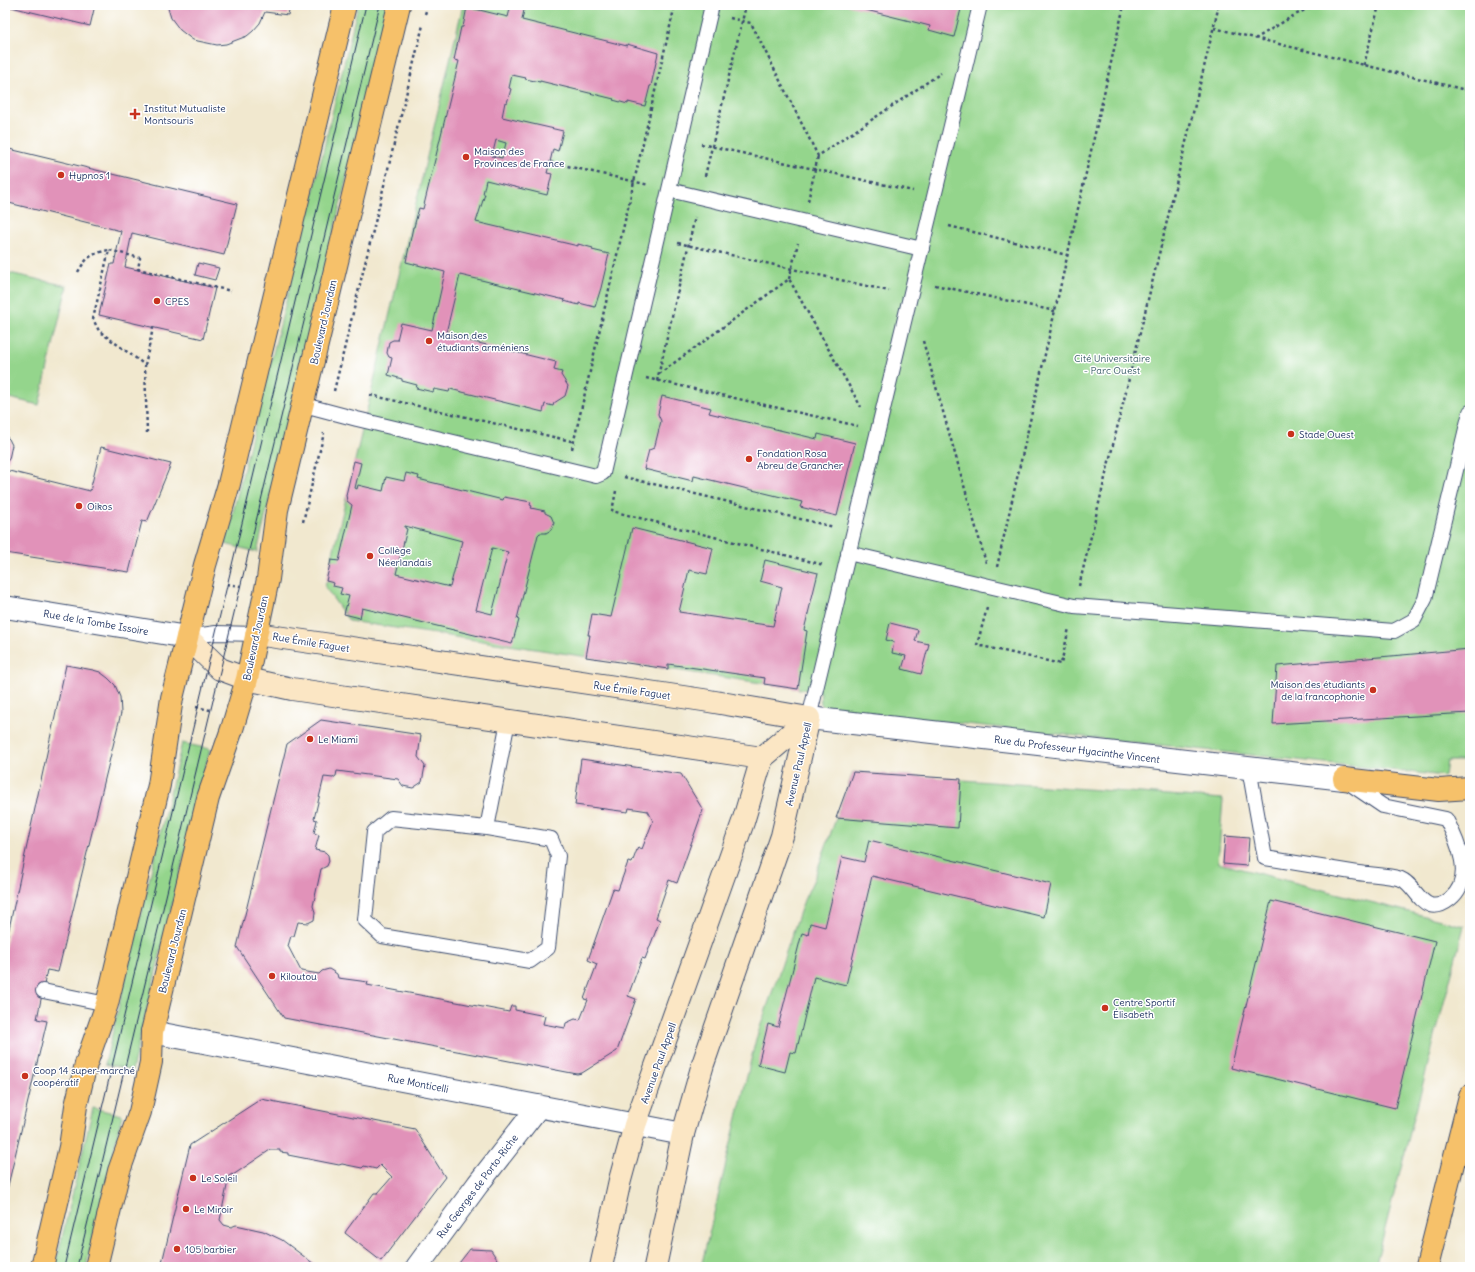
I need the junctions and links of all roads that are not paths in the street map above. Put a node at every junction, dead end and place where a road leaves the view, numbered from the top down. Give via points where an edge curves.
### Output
1 (345, 5) edge
2 (399, 5) edge
3 (980, 5) edge
4 (711, 9) edge
5 (669, 190) junction
6 (922, 249) junction
7 (304, 405) junction
8 (1470, 412) edge
9 (848, 553) junction
10 (5, 607) edge
11 (256, 634) junction
12 (187, 637) junction
13 (247, 679) junction
14 (809, 718) junction
15 (508, 721) junction
16 (762, 758) junction
17 (1249, 768) junction
18 (1344, 779) junction
19 (1470, 788) edge
20 (488, 828) junction
21 (43, 991) dead end
22 (107, 1004) junction
23 (152, 1032) junction
24 (1470, 1096) edge
25 (539, 1106) junction
26 (635, 1125) junction
27 (683, 1134) junction
28 (42, 1267) edge
29 (96, 1267) edge
30 (417, 1267) edge
31 (601, 1267) edge
32 (655, 1267) edge
33 (1426, 1267) edge

1 - 12 main road via 228,484
2 - 7 main road, Boulevard Jourdan
3 - 6 lane
4 - 5 lane
5 - 6 lane
5 - 7 lane via 603,473 596,476
6 - 9 lane
7 - 11 main road, Boulevard Jourdan via 278,510 266,591
8 - 9 lane via 1425,599 1414,620 1394,631 1074,606
9 - 14 lane
10 - 12 street, Rue de la Tombe Issoire
11 - 12 lane, Rue Émile Faguet via 216,633
11 - 13 main road, Boulevard Jourdan
11 - 14 street, Rue Émile Faguet
12 - 13 street via 220,669
12 - 22 main road via 172,702 159,785
13 - 15 street via 292,689
13 - 23 main road, Boulevard Jourdan via 208,798
14 - 16 street, Avenue Paul Appell
14 - 17 street, Rue du Professeur Hyacinthe Vincent
14 - 27 street, Avenue Paul Appell via 782,836 703,1064
15 - 16 street
15 - 20 lane
16 - 26 street, Avenue Paul Appell via 743,822
17 - 18 street, Rue du Professeur Hyacinthe Vincent
17 - 18 lane via 1264,858 1402,880 1425,902 1432,905 1443,904 1451,899 1458,892 1464,878 1464,865 1457,839 1446,819 1383,806
18 - 19 main road via 1439,790
20 - 20 lane via 551,839 558,856 548,948 530,961 382,936 365,920 374,832 392,818
21 - 22 lane
22 - 28 main road via 86,1064
23 - 25 street, Rue Monticelli
23 - 29 main road, Boulevard Jourdan via 151,1062 140,1112 119,1171
24 - 33 main road
25 - 26 street, Rue Monticelli
25 - 30 street, Rue Georges de Porto-Riche
26 - 27 street, Rue Monticelli
26 - 31 street, Avenue Paul Appell
27 - 32 street, Avenue Paul Appell

